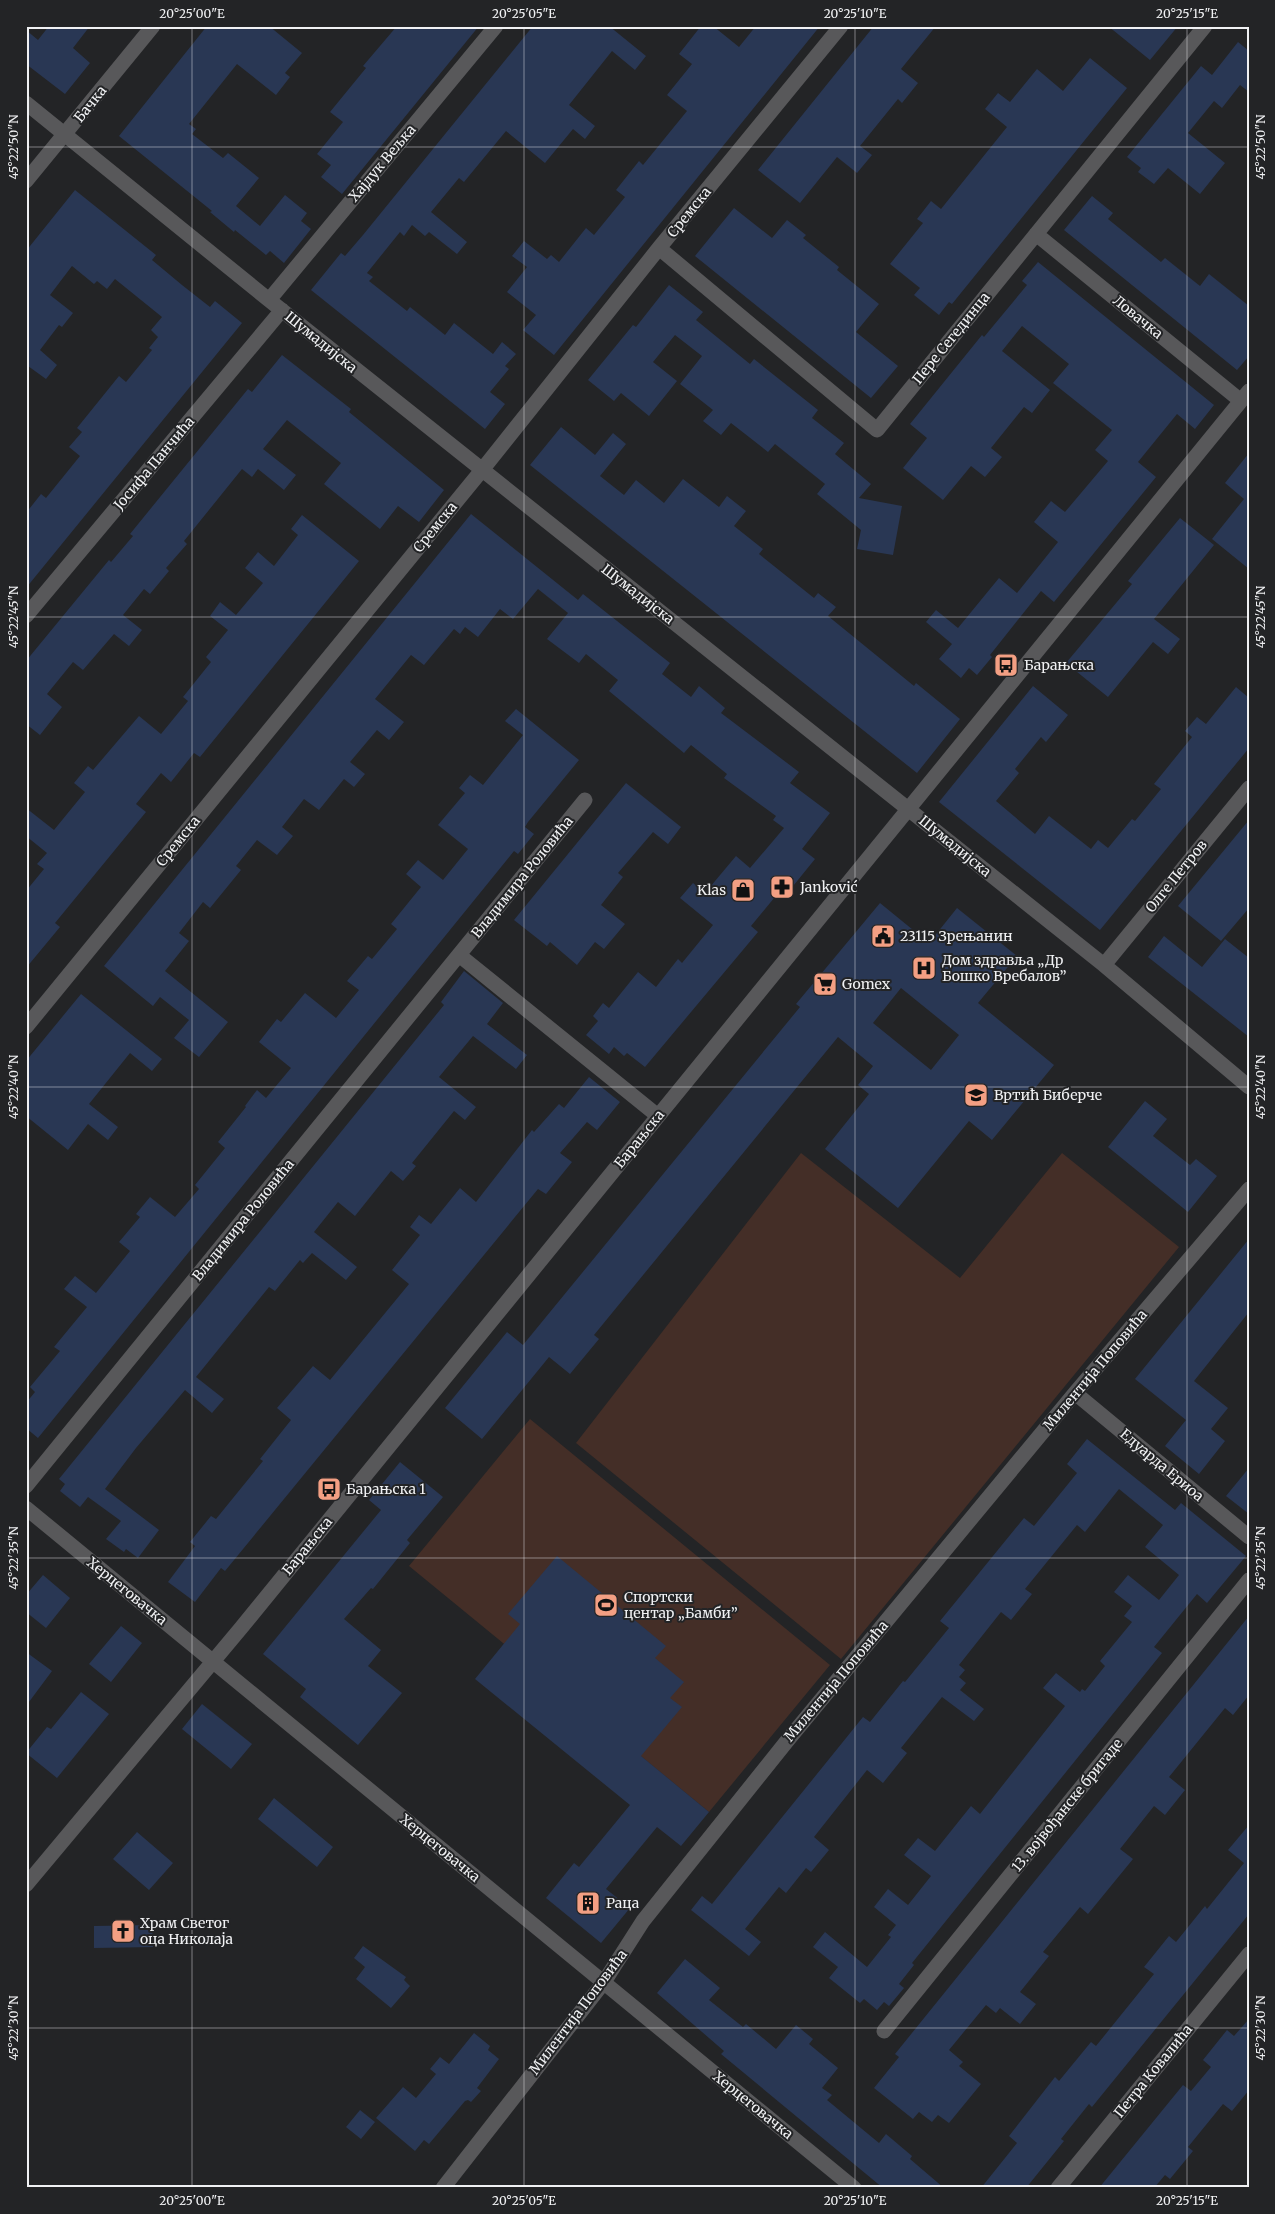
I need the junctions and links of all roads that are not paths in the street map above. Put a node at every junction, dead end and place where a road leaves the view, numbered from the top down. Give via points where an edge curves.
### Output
1 (153, 26) edge
2 (496, 26) edge
3 (842, 26) edge
4 (1205, 26) edge
5 (26, 103) edge
6 (65, 134) junction
7 (26, 181) edge
8 (1036, 234) junction
9 (659, 248) junction
10 (269, 300) junction
11 (282, 310) junction
12 (1245, 396) edge
13 (482, 470) junction
14 (26, 616) edge
15 (1249, 788) edge
16 (585, 800) dead end
17 (909, 809) junction
18 (459, 955) junction
19 (1104, 965) junction
20 (26, 1027) edge
21 (1249, 1087) edge
22 (658, 1116) junction
23 (1249, 1189) edge
24 (1075, 1393) junction
25 (26, 1486) edge
26 (26, 1508) edge
27 (1249, 1537) edge
28 (1249, 1580) edge
29 (213, 1662) junction
30 (26, 1885) edge
31 (1249, 1954) edge
32 (604, 1982) junction
33 (884, 2031) dead end
34 (442, 2188) edge
35 (854, 2188) edge
36 (1058, 2188) edge

1 - 6 street, Бачка
2 - 10 street, Хајдук Вељка
3 - 9 street, Сремска
4 - 8 street, Пере Сегединца
5 - 6 street, Шумадијска
6 - 7 street, Бачка
6 - 10 street, Шумадијска
8 - 9 street, Пере Сегединца via 877,430
8 - 12 street, Ловачка
9 - 13 street, Сремска
10 - 11 street, Шумадијска
11 - 13 street, Шумадијска
11 - 14 street, Јосифа Панчића
12 - 17 street, Барањска
13 - 17 street, Шумадијска
13 - 20 street, Сремска
15 - 19 street, Олге Петров
16 - 18 street, Владимира Роловића
17 - 19 street, Шумадијска
17 - 22 street, Барањска
18 - 22 street
18 - 25 street, Владимира Роловића
19 - 21 street, Шумадијска
22 - 29 street, Барањска
23 - 24 street, Милентија Поповића
24 - 27 street, Едуарда Ериоа
24 - 32 street, Милентија Поповића via 721,1823 643,1921
26 - 29 street, Херцеговачка
28 - 33 street, 13. војвођанске бригаде
29 - 30 street, Барањска
29 - 32 street, Херцеговачка
31 - 36 street, Петра Ковалића
32 - 34 street, Милентија Поповића
32 - 35 street, Херцеговачка

